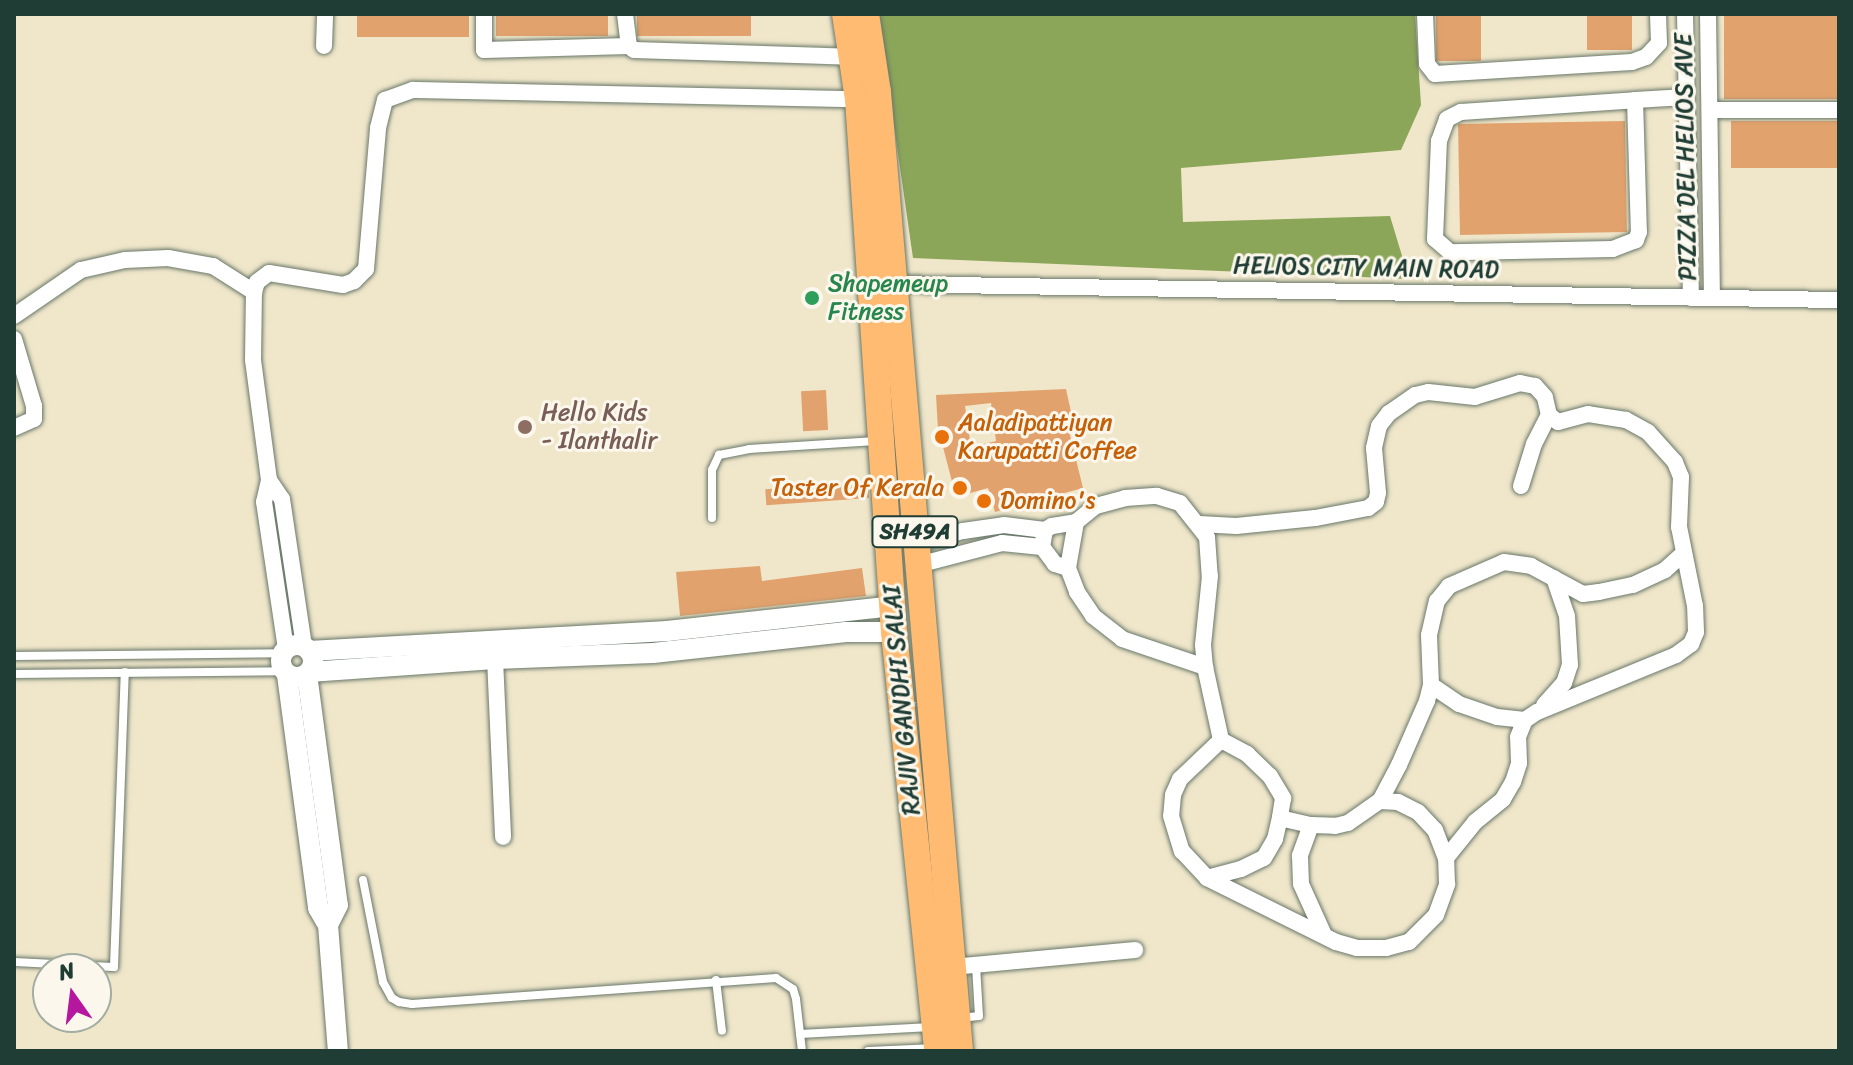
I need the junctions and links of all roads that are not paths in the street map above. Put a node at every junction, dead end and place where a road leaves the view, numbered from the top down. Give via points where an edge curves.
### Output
1 (325, 14) edge
2 (484, 14) edge
3 (625, 14) edge
4 (845, 14) edge
5 (866, 14) edge
6 (1425, 14) edge
7 (1658, 14) edge
8 (1685, 14) edge
9 (1708, 14) edge
10 (324, 46) dead end
11 (629, 46) junction
12 (851, 57) junction
13 (1686, 97) junction
14 (858, 99) junction
15 (1635, 100) junction
16 (1710, 110) junction
17 (1839, 110) edge
18 (892, 284) junction
19 (254, 292) junction
20 (1691, 298) junction
21 (1712, 298) junction
22 (1839, 300) edge
23 (14, 316) edge
24 (14, 339) edge
25 (1549, 415) junction
26 (14, 428) edge
27 (882, 440) junction
28 (1521, 486) dead end
29 (712, 518) dead end
30 (1076, 522) junction
31 (1199, 524) junction
32 (1044, 539) junction
33 (1684, 553) junction
34 (917, 554) junction
35 (1068, 568) junction
36 (1554, 578) junction
37 (893, 619) junction
38 (524, 648) junction
39 (295, 655) junction
40 (14, 656) edge
41 (495, 659) junction
42 (1205, 667) junction
43 (125, 672) junction
44 (14, 674) edge
45 (1431, 685) junction
46 (1531, 716) junction
47 (1221, 740) junction
48 (1380, 801) junction
49 (1280, 818) junction
50 (1311, 825) junction
51 (503, 837) dead end
52 (1446, 858) junction
53 (1207, 878) junction
54 (363, 880) dead end
55 (1324, 935) junction
56 (1135, 950) dead end
57 (14, 962) edge
58 (964, 966) junction
59 (716, 980) junction
60 (722, 1031) dead end
61 (800, 1034) junction
62 (949, 1038) edge
63 (338, 1051) edge
64 (802, 1051) edge
65 (868, 1051) edge

1 - 10 street
2 - 11 street via 484,50
3 - 11 street
4 - 12 main road, RAJIV GANDHI SALAI / SH49A
5 - 18 main road, RAJIV GANDHI SALAI / SH49A via 878,92
6 - 7 street via 1427,64 1435,74 1632,62 1659,43
8 - 13 street, PIZZA DEL HELIOS AVE
9 - 16 street, PIZZA DEL HELIOS AVE
11 - 12 street
12 - 14 main road, RAJIV GANDHI SALAI / SH49A
13 - 15 street
13 - 20 street, PIZZA DEL HELIOS AVE
14 - 19 street via 413,90 392,95 385,100 378,128 366,269 343,285 269,273
14 - 27 main road, RAJIV GANDHI SALAI / SH49A
15 - 15 street via 1636,240 1613,249 1450,252 1435,239 1439,141 1447,119 1461,112
16 - 17 street
16 - 21 street, PIZZA DEL HELIOS AVE
18 - 20 street, HELIOS CITY MAIN ROAD
18 - 34 main road, RAJIV GANDHI SALAI / SH49A
19 - 23 street via 213,266 168,258 125,260 81,270
19 - 39 street via 253,360 269,480 264,502
20 - 21 street, HELIOS CITY MAIN ROAD
21 - 22 street, HELIOS CITY MAIN ROAD
24 - 26 street via 34,406 34,419
25 - 28 street
25 - 31 street via 1545,397 1535,386 1520,383 1475,397 1415,395 1379,426 1374,448 1378,493 1373,506 1315,518
25 - 33 street via 1558,422 1588,414 1611,416 1648,432 1663,445 1681,477
27 - 29 lane via 719,455 712,470
27 - 37 main road, RAJIV GANDHI SALAI / SH49A
30 - 31 street via 1109,501 1157,496 1180,503
30 - 32 street
30 - 35 street
31 - 42 street via 1210,558
32 - 34 street via 1004,525 963,531
32 - 35 street via 1055,564
33 - 36 street via 1665,570 1633,585 1599,592 1583,594
33 - 46 street via 1695,606 1691,644
34 - 58 main road, RAJIV GANDHI SALAI / SH49A
35 - 42 street via 1077,592 1106,629
36 - 45 street via 1531,566 1504,562 1449,586 1437,601 1429,635
36 - 46 street via 1567,616 1570,665 1564,683
37 - 38 street via 667,641
37 - 62 main road, RAJIV GANDHI SALAI / SH49A
38 - 39 street
38 - 41 street
39 - 40 lane
39 - 41 street
39 - 43 lane
39 - 63 street via 338,905 328,925
41 - 51 street
42 - 47 street
43 - 44 lane
43 - 57 lane via 114,967
45 - 46 street via 1459,704 1497,717
45 - 48 street
46 - 52 street via 1518,737 1519,763 1503,799 1475,822
47 - 49 street via 1247,754 1270,776 1283,798
47 - 53 street via 1180,779 1173,795 1171,816 1182,851
48 - 50 street via 1348,823
48 - 52 street via 1398,802 1418,812 1435,830
49 - 50 street
49 - 53 street via 1264,858
50 - 55 street via 1300,856 1301,884
52 - 55 street via 1447,884 1436,915 1409,942 1357,948
53 - 55 street
54 - 59 lane via 383,982 399,1002
56 - 58 street
58 - 62 main road, RAJIV GANDHI SALAI / SH49A
59 - 60 lane
59 - 61 lane via 762,977 786,983 796,999
61 - 62 lane
61 - 64 lane
62 - 65 lane

